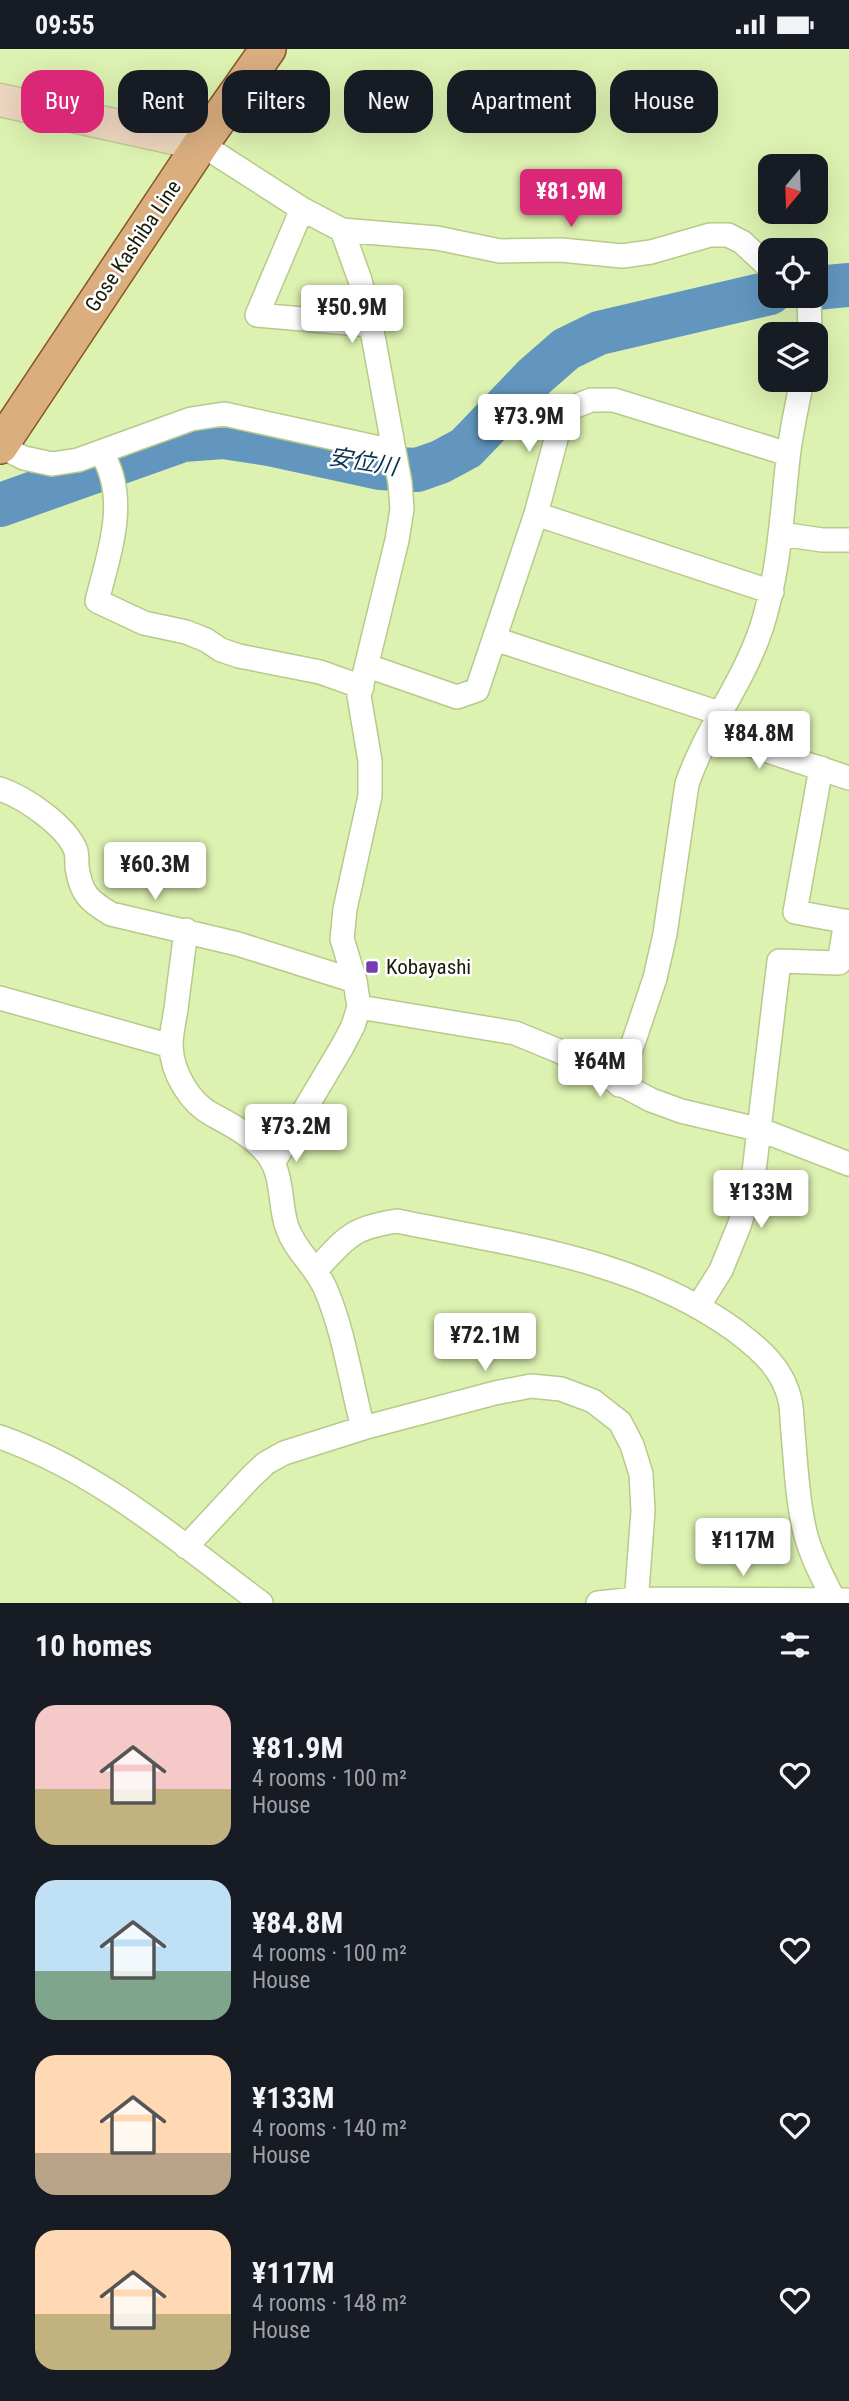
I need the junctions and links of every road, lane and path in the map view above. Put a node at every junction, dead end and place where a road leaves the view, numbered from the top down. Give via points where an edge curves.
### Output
1 (268, 49) edge
2 (0, 100) edge
3 (201, 144) junction
4 (302, 209) junction
5 (342, 230) junction
6 (758, 257) edge
7 (371, 325) junction
8 (800, 392) edge
9 (0, 446) edge
10 (393, 451) junction
11 (788, 454) junction
12 (104, 456) junction
13 (536, 514) junction
14 (780, 534) junction
15 (849, 540) edge
16 (772, 591) junction
17 (495, 639) junction
18 (365, 676) junction
19 (716, 723) junction
20 (821, 768) junction
21 (849, 778) edge
22 (0, 789) edge
23 (847, 921) edge
24 (186, 930) junction
25 (355, 981) junction
26 (0, 998) edge
27 (359, 1007) junction
28 (171, 1046) junction
29 (619, 1085) junction
30 (761, 1131) junction
31 (273, 1163) junction
32 (849, 1164) edge
33 (316, 1271) junction
34 (698, 1307) junction
35 (363, 1428) junction
36 (0, 1437) edge
37 (186, 1547) junction
38 (841, 1600) edge
39 (636, 1601) edge
40 (261, 1603) edge
41 (598, 1603) edge

1 - 3 main road, Gose Kashiba Line
2 - 3 main road
3 - 4 street
3 - 9 main road, Gose Kashiba Line
4 - 5 street
4 - 7 street via 257,315
5 - 6 street via 437,238 500,251 622,256 728,235
5 - 7 street
7 - 10 street
8 - 11 street
9 - 12 street via 52,464
10 - 12 street via 224,414 191,419
10 - 18 street via 402,509
11 - 13 street via 639,406 592,400 570,408 559,428
11 - 14 street
12 - 18 street via 116,508 97,601 144,623 186,632 239,656 320,673
13 - 16 street
13 - 17 street
14 - 15 street
14 - 16 street
16 - 19 street via 745,671
17 - 18 street via 477,690 457,697
17 - 19 street
18 - 25 street via 359,696 370,761 370,796 342,939
19 - 20 street
19 - 29 street via 687,784 665,934
20 - 21 street
20 - 23 street via 795,912
22 - 24 street via 25,800 68,837 76,852 82,891 94,904 111,914
23 - 30 street via 839,963 779,961
24 - 25 street
24 - 28 street
25 - 27 street
26 - 28 street
27 - 29 street via 515,1033 559,1051
27 - 31 street via 342,1047
28 - 31 street via 176,1073 189,1093 208,1112 256,1143
29 - 30 street via 681,1111
30 - 32 street
30 - 34 street via 739,1226 721,1270
31 - 33 street via 286,1226 297,1249
33 - 34 street via 349,1235 370,1225 397,1221 596,1264 662,1287
33 - 35 street via 332,1307
34 - 38 street via 757,1347 778,1371 790,1400 805,1532 816,1565
35 - 37 street via 266,1463
35 - 39 street via 531,1386 561,1389 593,1401 620,1422 642,1473
36 - 37 street via 68,1466
37 - 40 street
38 - 39 street
39 - 41 street

